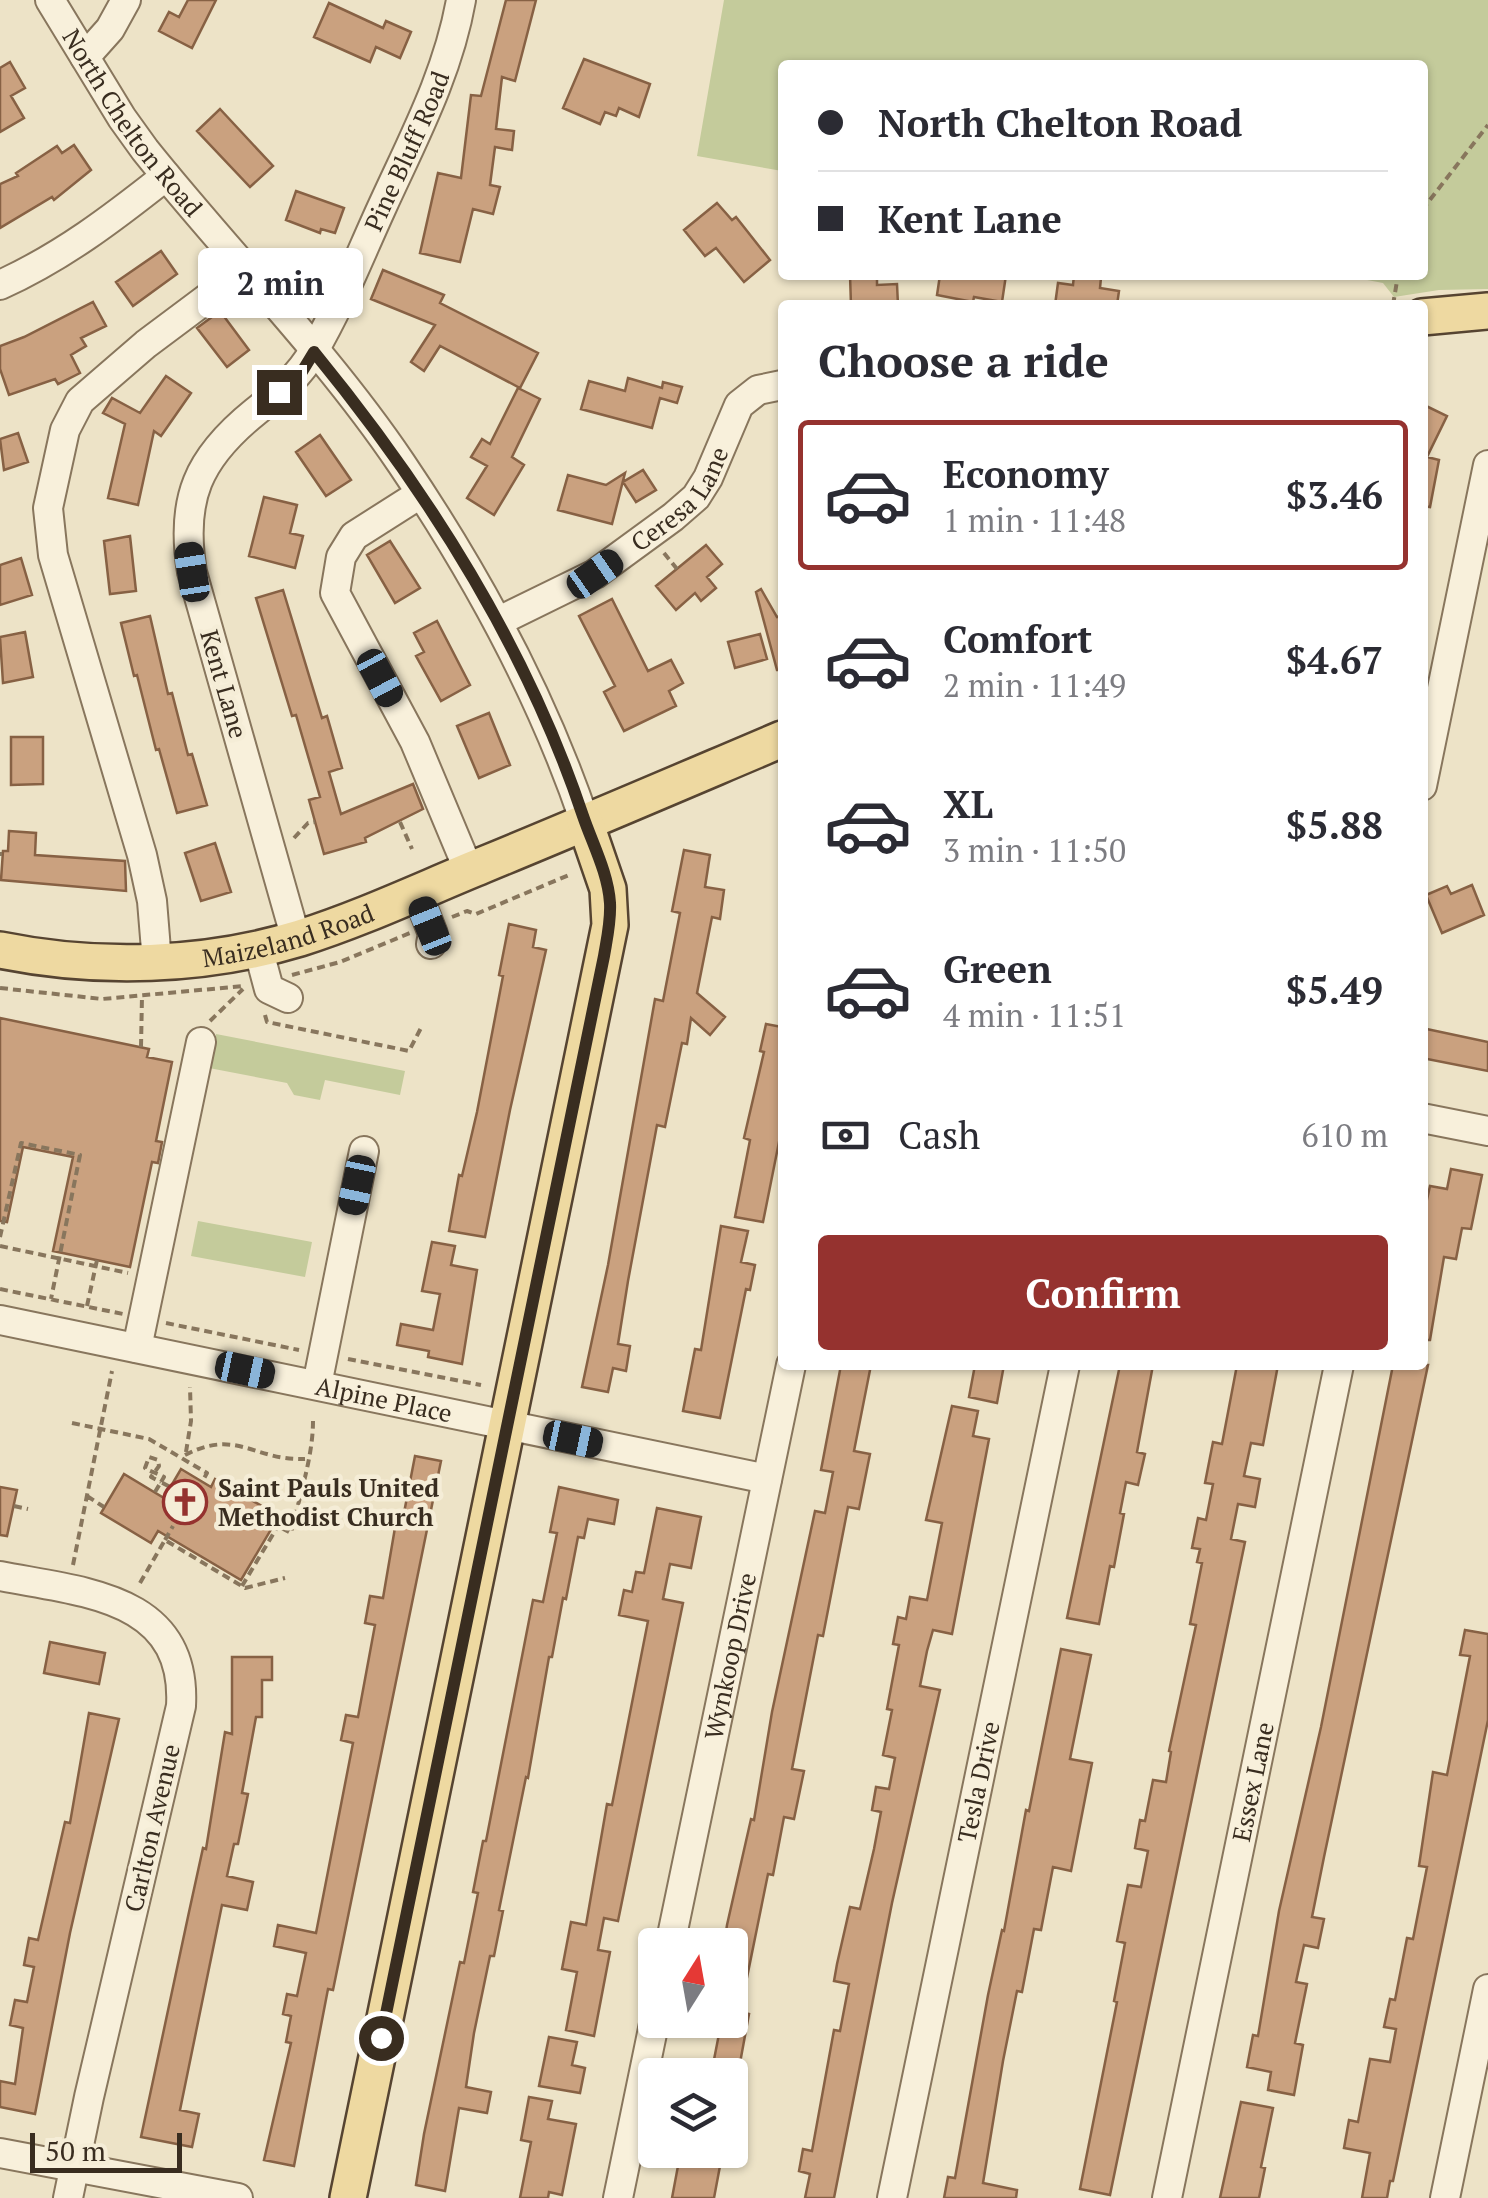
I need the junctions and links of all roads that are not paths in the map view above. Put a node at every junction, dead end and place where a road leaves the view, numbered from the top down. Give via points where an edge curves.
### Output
1 (50, 0) edge
2 (126, 0) edge
3 (461, 0) edge
4 (86, 58) junction
5 (166, 176) junction
6 (245, 270) junction
7 (0, 285) edge
8 (1488, 311) edge
9 (1428, 316) edge
10 (314, 352) junction
11 (778, 386) edge
12 (1488, 466) edge
13 (420, 494) junction
14 (499, 621) junction
15 (778, 741) edge
16 (1428, 757) edge
17 (585, 822) junction
18 (468, 871) junction
19 (417, 894) junction
20 (296, 939) junction
21 (431, 944) dead end
22 (258, 948) junction
23 (0, 950) edge
24 (157, 962) junction
25 (276, 1004) road end
26 (201, 1042) dead end
27 (1428, 1119) edge
28 (1488, 1131) edge
29 (364, 1151) dead end
30 (0, 1320) edge
31 (136, 1348) junction
32 (790, 1370) edge
33 (1064, 1370) edge
34 (1338, 1370) edge
35 (317, 1385) junction
36 (507, 1425) junction
37 (767, 1479) junction
38 (0, 1576) edge
39 (674, 1928) edge
40 (1488, 1989) edge
41 (651, 2038) edge
42 (0, 2153) edge
43 (75, 2167) junction
44 (68, 2198) edge
45 (238, 2198) edge
46 (348, 2198) edge
47 (618, 2198) edge
48 (892, 2198) edge
49 (1167, 2198) edge
50 (1445, 2198) edge

1 - 4 street, North Chelton Road
2 - 4 street
3 - 10 street, Pine Bluff Road via 445,68
4 - 5 street, North Chelton Road
5 - 6 street, North Chelton Road
5 - 7 street via 99,229
6 - 10 street, North Chelton Road
6 - 24 street via 80,401 65,430 48,508 53,556 142,856
8 - 9 main road
10 - 13 street, North Chelton Road
10 - 20 street, Kent Lane via 300,375 217,447 194,488 187,528 192,572
11 - 14 street, Ceresa Lane via 758,390 739,405 708,478 673,518 595,574
12 - 16 street
13 - 14 street, North Chelton Road
13 - 18 street via 354,536 341,557 336,593 415,742
14 - 17 street, North Chelton Road
15 - 17 main road, Maizeland Road
17 - 18 main road, Maizeland Road
17 - 36 main road, North Chelton Road via 608,889 610,926
18 - 19 main road, Maizeland Road
19 - 20 main road, Maizeland Road
19 - 21 street
20 - 22 main road, Maizeland Road
22 - 24 main road, Maizeland Road
22 - 25 street
23 - 24 main road, Maizeland Road
26 - 31 street
27 - 28 street
29 - 35 street
30 - 31 street, Alpine Place
31 - 35 street, Alpine Place
32 - 37 street, Wynkoop Drive
33 - 48 street, Tesla Drive
34 - 49 street, Essex Lane
35 - 36 street, Alpine Place
36 - 37 street, Alpine Place
36 - 46 main road, North Chelton Road
37 - 39 street, Wynkoop Drive
38 - 43 street, Carlton Avenue via 130,1607 170,1644 182,1683
40 - 50 street
41 - 47 street
42 - 43 street
43 - 44 street, Carlton Avenue
43 - 45 street

